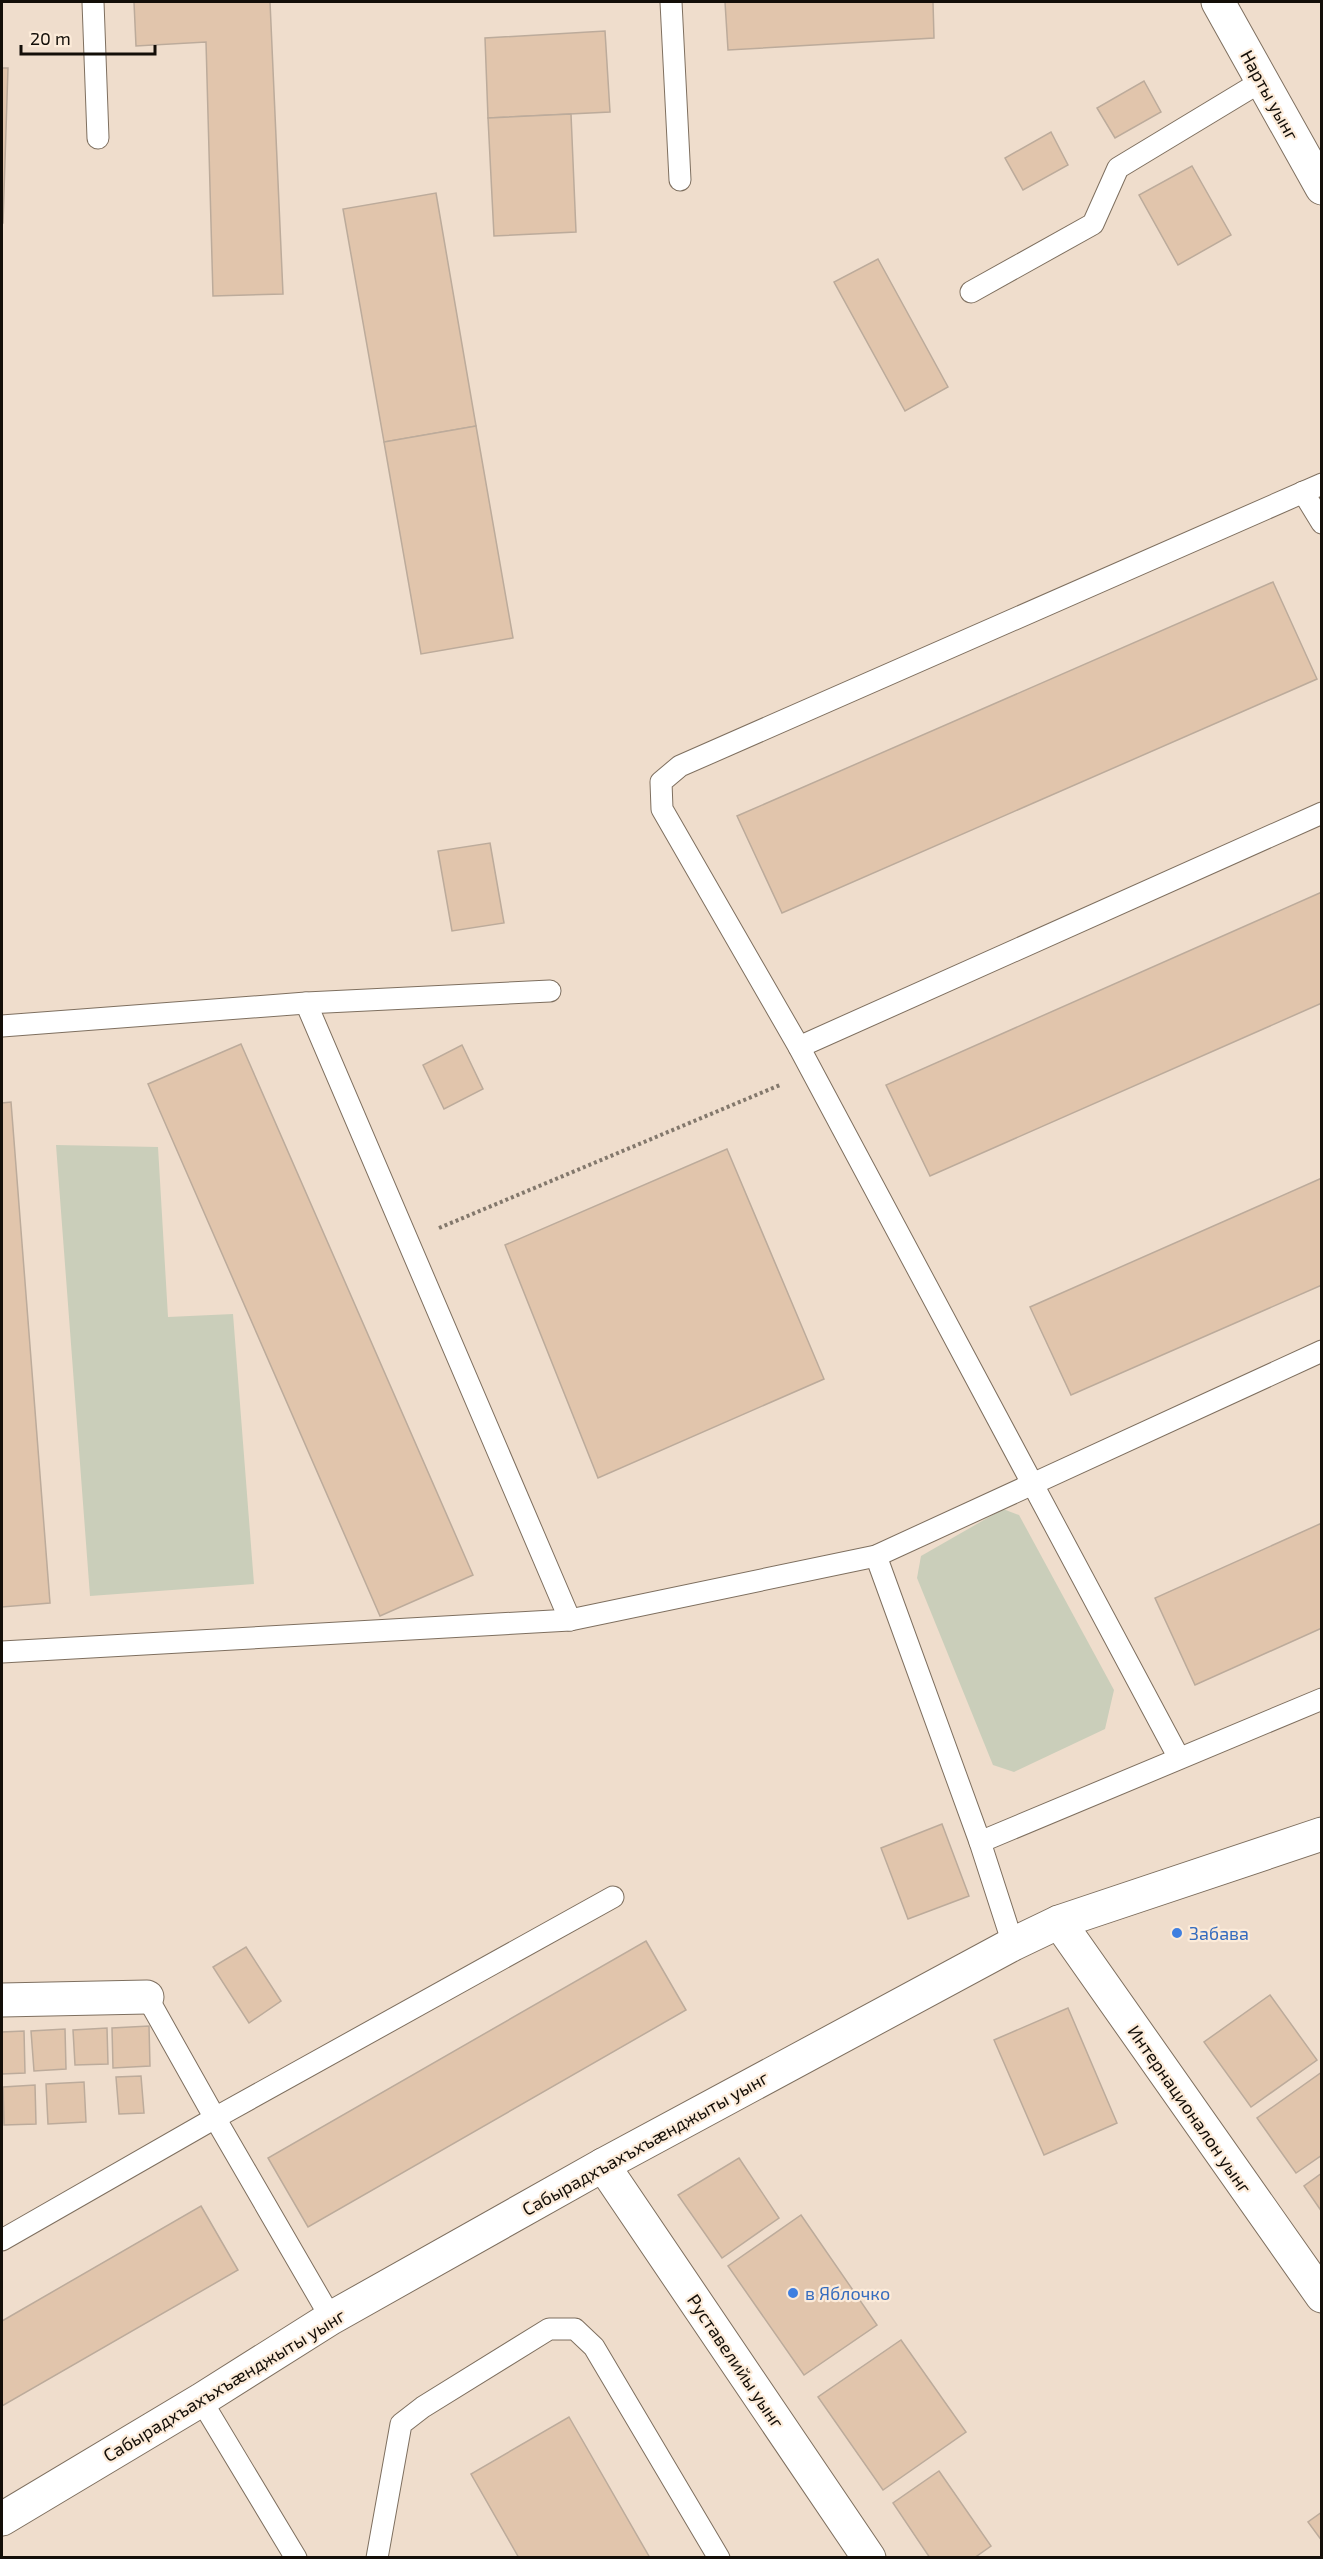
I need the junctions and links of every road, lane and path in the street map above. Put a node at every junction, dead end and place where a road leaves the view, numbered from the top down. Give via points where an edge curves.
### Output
1 (93, 2) edge
2 (671, 2) edge
3 (1218, 2) edge
4 (1262, 81) junction
5 (98, 138) dead end
6 (680, 180) dead end
7 (1322, 188) edge
8 (971, 292) dead end
9 (1312, 488) edge
10 (1322, 523) edge
11 (1322, 813) edge
12 (550, 991) dead end
13 (306, 1003) junction
14 (2, 1026) edge
15 (799, 1047) junction
16 (812, 1071) junction
17 (407, 1241) junction
18 (1322, 1352) edge
19 (1032, 1485) junction
20 (876, 1556) junction
21 (570, 1620) junction
22 (2, 1652) edge
23 (1322, 1699) edge
24 (1179, 1758) junction
25 (1322, 1834) edge
26 (980, 1842) junction
27 (613, 1897) dead end
28 (1059, 1922) junction
29 (1013, 1944) junction
30 (147, 1997) joint
31 (2, 2000) edge
32 (215, 2118) junction
33 (603, 2164) junction
34 (2, 2240) edge
35 (1322, 2296) edge
36 (331, 2318) junction
37 (201, 2400) junction
38 (2, 2519) edge
39 (296, 2558) edge
40 (377, 2558) edge
41 (719, 2558) edge
42 (869, 2558) edge

1 - 5 lane
2 - 6 lane
3 - 4 street, Нарты уынг
4 - 7 street, Нарты уынг
4 - 8 lane via 1118,168 1093,224
9 - 10 lane
9 - 15 lane via 680,766 661,783 662,809
11 - 15 lane
12 - 13 lane
13 - 14 lane
13 - 17 lane
15 - 16 lane
16 - 17 path
16 - 19 lane
17 - 21 lane
18 - 19 lane
19 - 20 lane
19 - 24 lane
20 - 21 lane
20 - 26 lane
21 - 22 lane
23 - 24 lane
24 - 26 lane
25 - 28 street, Сабырадхъахъхъæнджыты уынг
26 - 29 lane
27 - 32 lane
28 - 29 street, Сабырадхъахъхъæнджыты уынг
28 - 35 street, Интернационалон уынг
29 - 33 street, Сабырадхъахъхъæнджыты уынг
30 - 31 street
30 - 32 lane
32 - 34 lane
32 - 36 lane
33 - 36 street, Сабырадхъахъхъæнджыты уынг
33 - 42 street, Руставелийы уынг
36 - 37 street, Сабырадхъахъхъæнджыты уынг
37 - 38 street, Сабырадхъахъхъæнджыты уынг
37 - 39 lane
40 - 41 lane via 402,2424 549,2329 576,2329 594,2347

